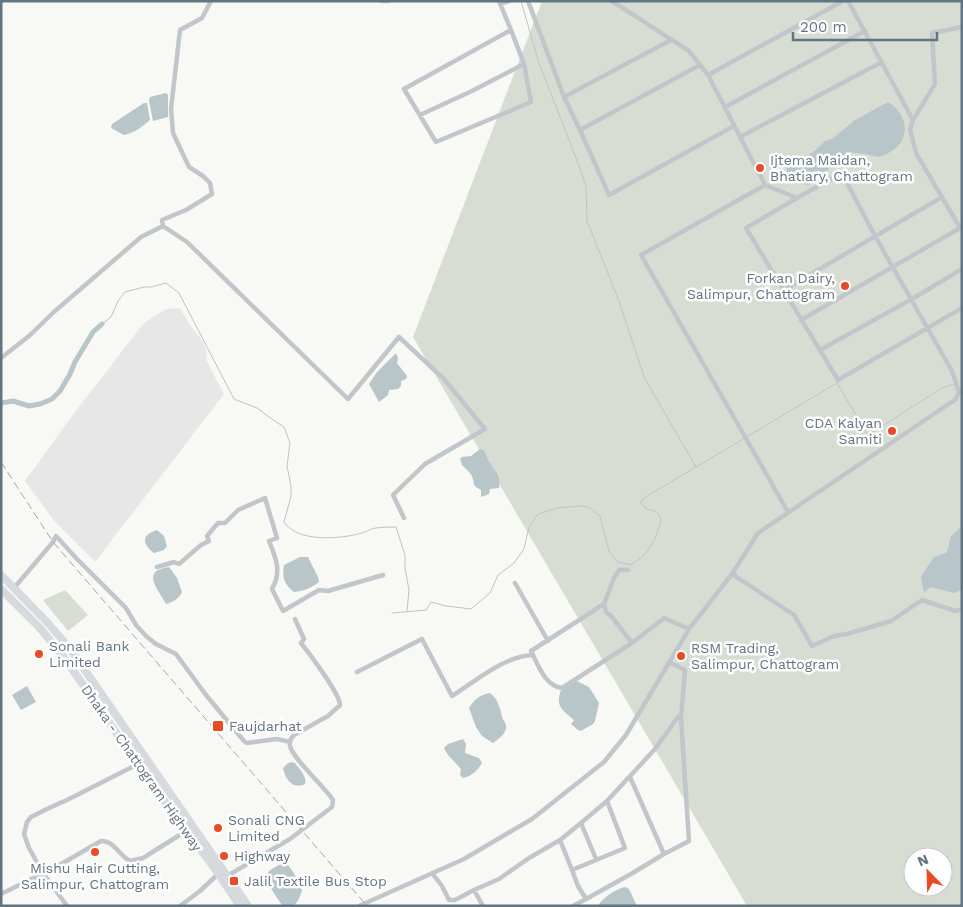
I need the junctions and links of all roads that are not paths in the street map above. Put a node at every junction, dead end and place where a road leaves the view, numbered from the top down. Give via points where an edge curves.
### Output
1 (211, 1) edge
2 (382, 1) edge
3 (388, 1) edge
4 (509, 1) edge
5 (528, 1) edge
6 (612, 1) edge
7 (843, 1) edge
8 (848, 1) edge
9 (499, 3) edge
10 (962, 28) edge
11 (511, 30) junction
12 (865, 31) junction
13 (672, 40) junction
14 (882, 62) junction
15 (524, 64) junction
16 (700, 65) junction
17 (708, 74) junction
18 (564, 97) junction
19 (725, 107) junction
20 (420, 115) junction
21 (913, 120) junction
22 (734, 126) junction
23 (580, 130) junction
24 (740, 136) junction
25 (765, 185) junction
26 (942, 196) junction
27 (797, 198) junction
28 (163, 226) junction
29 (961, 228) edge
30 (876, 236) junction
31 (893, 267) junction
32 (962, 269) edge
33 (784, 290) junction
34 (912, 299) junction
35 (962, 308) edge
36 (802, 320) junction
37 (928, 328) junction
38 (820, 350) junction
39 (1, 358) edge
40 (788, 512) junction
41 (404, 518) dead end
42 (156, 567) dead end
43 (628, 570) dead end
44 (732, 574) junction
45 (1, 575) edge
46 (383, 575) dead end
47 (515, 583) dead end
48 (14, 588) junction
49 (1, 589) edge
50 (604, 604) junction
51 (962, 609) edge
52 (295, 619) dead end
53 (688, 630) junction
54 (548, 641) junction
55 (632, 643) junction
56 (71, 650) junction
57 (533, 655) junction
58 (669, 662) junction
59 (357, 672) dead end
60 (681, 718) junction
61 (290, 742) junction
62 (132, 755) junction
63 (138, 764) junction
64 (630, 777) junction
65 (607, 801) junction
66 (581, 824) junction
67 (186, 831) junction
68 (560, 840) junction
69 (664, 854) junction
70 (596, 859) junction
71 (572, 870) junction
72 (432, 873) junction
73 (43, 874) junction
74 (218, 874) junction
75 (227, 876) junction
76 (474, 890) junction
77 (1, 894) edge
78 (586, 899) junction
79 (67, 906) edge
80 (180, 906) edge
81 (240, 906) edge
82 (248, 906) edge
83 (359, 906) edge
84 (483, 906) edge
85 (572, 906) edge

1 - 28 street via 202,18 180,30 171,109 173,133 189,167 210,183 212,194 162,220
2 - 3 street
4 - 9 street
5 - 18 street
6 - 13 street
7 - 17 street
8 - 12 street
9 - 11 street
10 - 21 street via 932,33 935,84
11 - 15 street
11 - 20 street via 404,89
12 - 14 street
12 - 19 street
13 - 16 street via 689,50
13 - 18 street
14 - 21 street
14 - 24 street
15 - 20 street
15 - 20 street via 531,102 436,142
16 - 17 street
16 - 23 street
17 - 19 street
18 - 23 street
19 - 22 street
21 - 26 street via 910,129 916,153
22 - 23 street via 609,195
22 - 24 street
24 - 25 street
25 - 27 street
25 - 40 street via 641,255
26 - 29 street
26 - 30 street
27 - 30 street via 834,177 845,179
27 - 33 street via 746,228
28 - 39 street via 141,236
28 - 41 street via 187,242 348,399 399,337 444,379 485,429 425,464 393,494
29 - 31 street
30 - 31 street
30 - 33 street
31 - 34 street
31 - 36 street
32 - 34 street
33 - 36 street
34 - 37 street
34 - 38 street
35 - 37 street
36 - 38 street
37 - 38 street via 838,380
37 - 40 street via 952,371 960,392 956,399
40 - 44 street via 758,533
42 - 46 street via 174,562 180,564 209,541 208,536 218,523 225,523 238,510 265,498 277,538 269,541 278,564 272,589 283,611 319,590 328,591
43 - 50 street via 619,570
44 - 51 street via 794,615 812,646 834,636 891,620 922,600 955,611
44 - 53 street
45 - 48 highway, Dhaka - Chattogram Highway
47 - 54 street
48 - 56 highway, Dhaka - Chattogram Highway
48 - 61 street via 56,536 126,608 146,636 176,654 244,741 277,739
49 - 62 highway, Dhaka - Chattogram Highway via 62,655
50 - 54 street
50 - 55 street via 606,612
52 - 61 street via 304,639 301,643 334,689 340,706 300,731
53 - 55 street via 664,618
53 - 58 street
54 - 57 street via 531,651
55 - 57 street via 562,688 557,688 545,678
56 - 62 highway
56 - 75 highway, Dhaka - Chattogram Highway
57 - 59 street via 523,655 495,668 452,696 422,639
58 - 60 street via 684,670
58 - 72 street via 626,735 604,762 532,819 464,859
60 - 64 street via 678,717 655,750
60 - 69 street via 688,841
61 - 75 street via 298,760 333,800 332,807 290,839
62 - 63 highway, Dhaka - Chattogram Highway
63 - 67 highway, Dhaka - Chattogram Highway
63 - 73 street via 31,817 27,822 25,840
64 - 65 street
64 - 69 street
65 - 66 street
65 - 70 street via 625,848
66 - 68 street
66 - 70 street
67 - 73 street via 143,858 130,861 110,843 100,840
67 - 74 highway, Dhaka - Chattogram Highway
68 - 71 street
68 - 76 street via 499,879
69 - 78 street
70 - 71 street
71 - 78 street
72 - 76 street via 449,900
72 - 83 street
73 - 77 street
73 - 79 street
74 - 80 street
74 - 81 highway, Dhaka - Chattogram Highway
75 - 82 highway, Dhaka - Chattogram Highway
76 - 84 street
78 - 85 street

